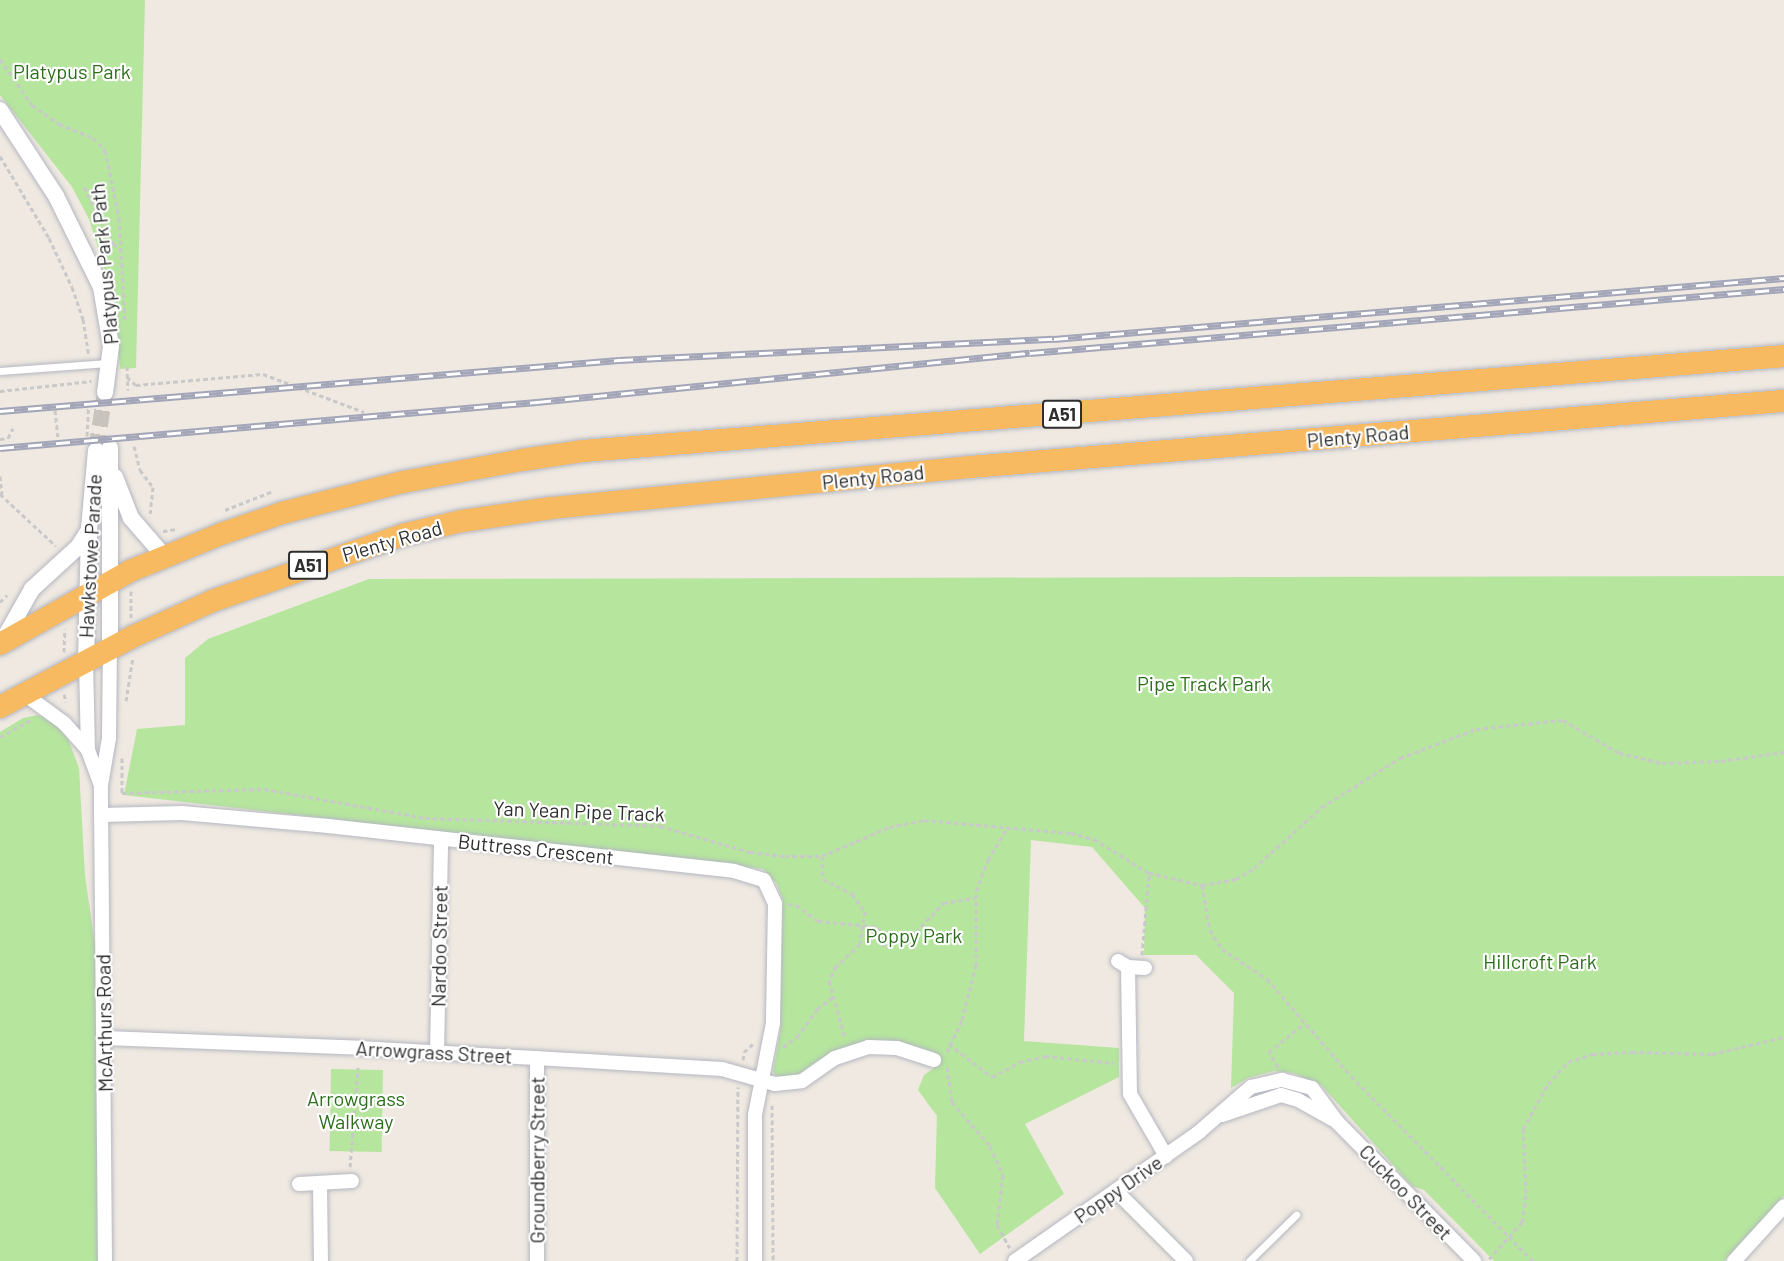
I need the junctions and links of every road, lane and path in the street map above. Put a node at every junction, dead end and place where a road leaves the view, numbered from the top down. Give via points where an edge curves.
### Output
1 (0, 59) edge
2 (0, 110) edge
3 (0, 156) edge
4 (84, 187) dead end
5 (122, 250) junction
6 (125, 330) dead end
7 (1784, 356) edge
8 (127, 357) dead end
9 (89, 364) junction
10 (0, 371) edge
11 (127, 377) junction
12 (90, 381) junction
13 (107, 385) junction
14 (0, 391) edge
15 (1784, 401) edge
16 (55, 410) dead end
17 (364, 412) dead end
18 (13, 428) dead end
19 (0, 439) edge
20 (58, 439) dead end
21 (134, 446) dead end
22 (101, 451) junction
23 (0, 476) edge
24 (273, 491) dead end
25 (1, 495) edge
26 (219, 512) dead end
27 (148, 524) dead end
28 (186, 525) dead end
29 (155, 528) dead end
30 (89, 530) junction
31 (64, 542) dead end
32 (163, 555) junction
33 (130, 571) junction
34 (110, 582) junction
35 (87, 594) junction
36 (63, 608) junction
37 (132, 637) junction
38 (0, 644) edge
39 (110, 649) junction
40 (86, 662) junction
41 (64, 674) junction
42 (23, 693) junction
43 (66, 702) dead end
44 (0, 707) edge
45 (124, 707) dead end
46 (123, 748) dead end
47 (88, 750) junction
48 (1784, 752) edge
49 (101, 785) junction
50 (101, 815) junction
51 (1008, 827) junction
52 (441, 840) junction
53 (822, 856) junction
54 (1149, 873) junction
55 (1202, 885) junction
56 (975, 898) junction
57 (775, 904) junction
58 (866, 924) junction
59 (1133, 966) joint
60 (1305, 1023) junction
61 (1784, 1037) edge
62 (105, 1038) junction
63 (949, 1044) junction
64 (849, 1052) junction
65 (438, 1053) junction
66 (537, 1058) junction
67 (934, 1060) dead end
68 (1127, 1065) junction
69 (358, 1067) dead end
70 (1282, 1080) junction
71 (761, 1081) junction
72 (1281, 1095) joint
73 (738, 1105) dead end
74 (1220, 1116) junction
75 (1338, 1123) junction
76 (1166, 1156) junction
77 (351, 1181) joint
78 (320, 1183) junction
79 (299, 1184) dead end
80 (1116, 1191) junction
81 (1784, 1206) edge
82 (1296, 1215) dead end
83 (1510, 1238) junction
84 (1017, 1260) edge
85 (105, 1261) edge
86 (321, 1261) edge
87 (537, 1261) edge
88 (737, 1261) edge
89 (755, 1261) edge
90 (1186, 1261) edge
91 (1249, 1261) edge
92 (1474, 1261) edge
93 (1487, 1261) edge
94 (1533, 1261) edge
95 (1734, 1261) edge

1 - 5 path, Platypus Park Path via 32,105 59,124 102,144 115,188
2 - 13 street via 56,196 93,268 108,316
3 - 9 path via 49,238 72,287 83,319
4 - 5 path via 113,244
5 - 6 path, Platypus Park Path
7 - 32 highway, A51 via 583,451 403,482 282,513
8 - 11 path, Platypus Park Path
9 - 10 lane
9 - 12 path
9 - 13 lane
11 - 13 path
11 - 13 path, Platypus Park Path
11 - 17 path via 136,385 263,374
12 - 13 path
12 - 13 path
12 - 14 path
13 - 22 path
15 - 37 highway, Plenty Road / A51 via 981,466 551,508 406,534 212,600
16 - 20 path
18 - 19 path via 8,438
21 - 27 path via 140,470 153,487
22 - 30 street, Hawkstowe Parade
22 - 32 street via 131,518
22 - 34 street, Hawkstowe Parade
23 - 25 path
24 - 26 path
25 - 31 path via 60,550
28 - 29 path via 169,531
30 - 35 street, Hawkstowe Parade
30 - 38 street via 78,547 32,589
32 - 33 highway, A51
33 - 34 highway, A51
33 - 37 path
34 - 35 highway, A51
34 - 39 street, Hawkstowe Parade
35 - 36 highway, A51
35 - 40 street, Hawkstowe Parade
36 - 38 highway, A51
36 - 41 path
37 - 39 highway, Plenty Road / A51
37 - 45 path via 133,659
39 - 40 highway, Plenty Road / A51
39 - 49 street, McArthurs Road via 109,738
40 - 41 highway, Plenty Road / A51
40 - 47 street, McArthurs Road
41 - 42 highway, Plenty Road / A51
41 - 43 path
42 - 44 highway, Plenty Road / A51
42 - 47 street, McArthurs Road via 64,723
46 - 53 path, Yan Yean Pipe Track via 122,793 264,789 425,818 660,826 750,852
47 - 49 street, McArthurs Road
48 - 55 path, Yan Yean Pipe Track via 1721,761 1662,763 1619,753 1563,720 1476,729 1400,758 1322,807 1254,868 1236,879
49 - 50 street, McArthurs Road
50 - 52 street, Buttress Crescent via 183,813
50 - 62 street, McArthurs Road
51 - 53 path, Yan Yean Pipe Track via 942,820 906,822
51 - 54 path, Yan Yean Pipe Track via 1082,835
51 - 56 path via 988,860
52 - 57 street, Buttress Crescent via 746,873 764,880
52 - 65 street, Nardoo Street
53 - 58 path via 824,879 861,902
54 - 55 path, Yan Yean Pipe Track
54 - 59 path
55 - 60 path via 1215,940 1268,979
56 - 58 path via 943,903 916,932 895,942 882,945 879,927
56 - 63 path via 976,966 962,1020
57 - 58 path via 796,905 818,921
57 - 71 street via 772,1038
58 - 64 path via 860,944 836,966 829,981
59 - 68 street
60 - 70 path via 1269,1052
60 - 83 path via 1351,1076
61 - 83 path via 1712,1054 1592,1054 1568,1062 1548,1084 1523,1129 1525,1212
62 - 65 street, Arrowgrass Street
62 - 85 street, McArthurs Road
63 - 68 path via 992,1077 1020,1062 1045,1056
63 - 84 path via 952,1102 999,1161 1005,1185 997,1225
64 - 67 street via 882,1046
64 - 71 street, Arrowgrass Street via 802,1081
65 - 66 street, Arrowgrass Street
66 - 71 street, Arrowgrass Street via 722,1069
66 - 87 street, Groundberry Street
68 - 76 street via 1136,1109
69 - 77 path
70 - 74 street, Poppy Drive via 1251,1087
70 - 75 street, Cuckoo Street via 1312,1089
71 - 89 street via 755,1115
72 - 74 street, Poppy Drive
72 - 75 street, Cuckoo Street via 1298,1100
73 - 88 path
74 - 76 street, Poppy Drive
75 - 92 street, Cuckoo Street
76 - 80 street, Poppy Drive
77 - 78 street
78 - 79 street
78 - 86 street
80 - 84 street, Poppy Drive
80 - 90 street
81 - 95 street
82 - 91 lane
83 - 93 path
83 - 94 path

